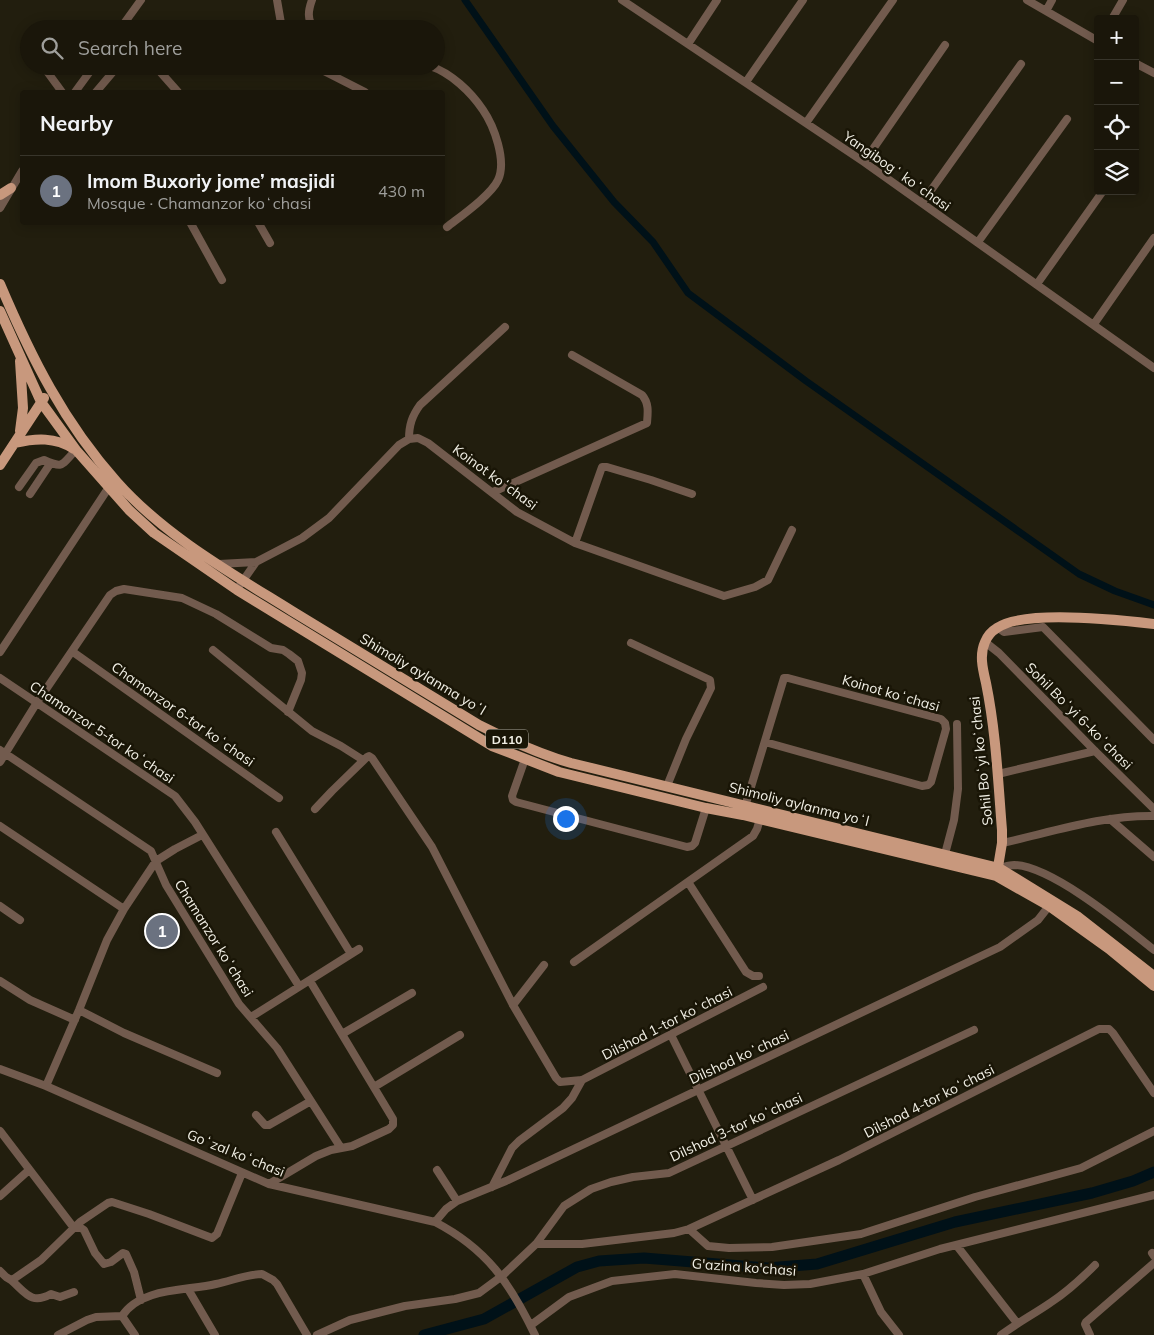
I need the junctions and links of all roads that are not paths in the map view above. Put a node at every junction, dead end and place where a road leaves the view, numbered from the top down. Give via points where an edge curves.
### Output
1 (141, 0) edge
2 (277, 0) edge
3 (312, 0) edge
4 (717, 0) edge
5 (804, 0) edge
6 (893, 0) edge
7 (1027, 0) edge
8 (1052, 0) edge
9 (1123, 0) edge
10 (626, 1) edge
11 (1046, 11) junction
12 (1114, 15) edge
13 (127, 20) edge
14 (280, 20) edge
15 (309, 20) edge
16 (1094, 39) edge
17 (688, 44) junction
18 (945, 45) dead end
19 (1021, 64) dead end
20 (1139, 65) edge
21 (1154, 72) edge
22 (445, 74) edge
23 (50, 75) edge
24 (87, 75) edge
25 (110, 75) edge
26 (163, 75) edge
27 (332, 75) edge
28 (746, 82) junction
29 (61, 90) edge
30 (76, 90) edge
31 (98, 90) edge
32 (176, 90) edge
33 (361, 90) edge
34 (1067, 120) dead end
35 (806, 123) junction
36 (864, 162) junction
37 (20, 174) edge
38 (11, 188) junction
39 (0, 195) edge
40 (1100, 195) edge
41 (922, 203) junction
42 (0, 208) edge
43 (192, 225) edge
44 (260, 225) edge
45 (447, 227) dead end
46 (1154, 238) edge
47 (978, 242) junction
48 (270, 243) dead end
49 (222, 280) dead end
50 (0, 284) edge
51 (1037, 284) junction
52 (0, 311) edge
53 (1094, 324) junction
54 (505, 327) dead end
55 (20, 355) junction
56 (572, 355) dead end
57 (1153, 364) edge
58 (50, 388) junction
59 (42, 402) junction
60 (17, 439) junction
61 (409, 439) junction
62 (76, 450) junction
63 (50, 464) junction
64 (0, 465) edge
65 (19, 487) dead end
66 (109, 487) junction
67 (493, 492) junction
68 (30, 494) dead end
69 (692, 494) dead end
70 (792, 530) dead end
71 (575, 543) junction
72 (256, 562) junction
73 (219, 564) junction
74 (242, 580) junction
75 (236, 590) junction
76 (1154, 624) edge
77 (998, 627) junction
78 (985, 642) junction
79 (631, 643) dead end
80 (212, 650) dead end
81 (0, 652) edge
82 (72, 652) junction
83 (0, 678) edge
84 (431, 696) junction
85 (36, 704) junction
86 (427, 707) junction
87 (288, 712) junction
88 (957, 724) dead end
89 (1154, 740) edge
90 (765, 742) junction
91 (1094, 751) junction
92 (3, 752) edge
93 (525, 759) junction
94 (363, 760) junction
95 (0, 762) edge
96 (998, 774) junction
97 (667, 786) junction
98 (279, 798) dead end
99 (706, 808) junction
100 (1154, 808) edge
101 (316, 810) dead end
102 (744, 810) junction
103 (1154, 816) edge
104 (760, 819) junction
105 (1110, 819) junction
106 (0, 826) edge
107 (276, 832) dead end
108 (202, 836) junction
109 (1002, 843) junction
110 (945, 854) junction
111 (1154, 857) edge
112 (156, 861) junction
113 (998, 872) junction
114 (688, 882) junction
115 (0, 906) edge
116 (1049, 906) junction
117 (124, 909) junction
118 (20, 920) dead end
119 (359, 949) dead end
120 (1154, 950) edge
121 (351, 954) junction
122 (574, 962) dead end
123 (544, 965) dead end
124 (759, 976) dead end
125 (1154, 976) edge
126 (0, 981) edge
127 (310, 981) junction
128 (299, 986) junction
129 (1154, 986) edge
130 (763, 987) dead end
131 (412, 993) dead end
132 (513, 1005) junction
133 (79, 1010) junction
134 (251, 1017) junction
135 (75, 1020) junction
136 (974, 1030) dead end
137 (342, 1034) junction
138 (460, 1035) dead end
139 (672, 1035) junction
140 (0, 1069) edge
141 (217, 1073) dead end
142 (582, 1080) junction
143 (46, 1086) junction
144 (374, 1087) junction
145 (699, 1089) junction
146 (1154, 1093) edge
147 (311, 1101) junction
148 (256, 1115) dead end
149 (0, 1131) edge
150 (1154, 1131) edge
151 (726, 1146) junction
152 (341, 1148) junction
153 (29, 1170) junction
154 (437, 1170) dead end
155 (242, 1173) junction
156 (269, 1184) junction
157 (492, 1187) junction
158 (1154, 1195) edge
159 (0, 1196) edge
160 (753, 1200) junction
161 (457, 1201) junction
162 (435, 1222) junction
163 (74, 1228) junction
164 (688, 1229) junction
165 (536, 1244) junction
166 (958, 1246) junction
167 (1154, 1263) edge
168 (1095, 1265) dead end
169 (862, 1274) junction
170 (502, 1276) junction
171 (4, 1278) edge
172 (188, 1289) junction
173 (74, 1292) dead end
174 (141, 1300) junction
175 (122, 1316) junction
176 (1017, 1323) junction
177 (530, 1325) junction
178 (58, 1335) edge
179 (135, 1335) edge
180 (215, 1335) edge
181 (307, 1335) edge
182 (317, 1335) edge
183 (535, 1335) edge
184 (899, 1335) edge
185 (1001, 1335) edge
186 (1090, 1335) edge

1 - 13 street
2 - 14 street
3 - 15 street
4 - 17 street
5 - 28 street
6 - 35 street
7 - 11 street
8 - 11 street
9 - 12 street
10 - 17 street, Yangibogʻ koʻchasi
11 - 16 street
17 - 28 street, Yangibogʻ koʻchasi
18 - 36 street
19 - 41 street
20 - 21 street
22 - 45 street via 483,110 492,128 502,164 498,180 488,193
23 - 29 street
24 - 30 street
25 - 31 street
26 - 32 street
27 - 33 street
28 - 35 street, Yangibogʻ koʻchasi
34 - 47 street
35 - 36 street, Yangibogʻ koʻchasi
36 - 41 street, Yangibogʻ koʻchasi
37 - 38 street
38 - 39 main road
38 - 42 street
40 - 51 street
41 - 47 street, Yangibogʻ koʻchasi
43 - 49 street
44 - 48 street
46 - 53 street
47 - 51 street, Yangibogʻ koʻchasi
50 - 58 main road, Shimoliy aylanma yoʻl / D110 via 29,352
51 - 53 street, Yangibogʻ koʻchasi
52 - 55 main road, Shimoliy aylanma yoʻl / D110
53 - 57 street, Yangibogʻ koʻchasi
54 - 61 street via 420,405 412,417
55 - 59 main road, Shimoliy aylanma yoʻl / D110
55 - 60 main road via 22,408
56 - 67 street via 642,395 648,410 647,422
58 - 59 main road
58 - 73 main road, Shimoliy aylanma yoʻl / D110 via 72,424 117,482 155,519
59 - 60 main road
59 - 62 main road, Shimoliy aylanma yoʻl / D110
60 - 62 main road via 49,439
60 - 64 main road
61 - 67 street, Koinot koʻchasi via 418,438 428,443
61 - 72 street via 398,445 329,518 302,538
62 - 63 street via 60,465
62 - 66 main road, Shimoliy aylanma yoʻl / D110
63 - 65 street via 44,460 36,463
63 - 68 street
66 - 75 main road, Shimoliy aylanma yoʻl / D110 via 154,533
66 - 81 street
67 - 71 street, Koinot koʻchasi via 517,512
69 - 71 street via 602,467
70 - 71 street, Koinot koʻchasi via 768,580 724,596
72 - 73 street
72 - 74 street
73 - 74 main road, Shimoliy aylanma yoʻl / D110
74 - 75 street
74 - 84 main road, Shimoliy aylanma yoʻl / D110
75 - 86 main road, Shimoliy aylanma yoʻl / D110
76 - 77 main road via 1077,617 1030,619
77 - 78 main road
77 - 89 street via 1004,632 1044,627
78 - 91 street, Sohil Boʻyi 6-koʻchasi
78 - 96 main road, Sohil Boʻyi koʻchasi via 982,664 993,720
79 - 97 street via 711,683
80 - 87 street
82 - 85 street
82 - 87 street via 116,590 124,588 182,598 298,661 301,680
82 - 98 street, Chamanzor 6-tor koʻchasi
83 - 85 street, Chamanzor 5-tor koʻchasi
84 - 86 main road
84 - 97 main road, Shimoliy aylanma yoʻl / D110 via 479,725 551,757
85 - 92 street
85 - 108 street, Chamanzor 5-tor koʻchasi via 164,787 184,807
86 - 93 main road, Shimoliy aylanma yoʻl / D110 via 492,746
87 - 94 street via 312,731
88 - 110 street via 958,789
90 - 90 street, Koinot koʻchasi via 784,678 941,719 946,729 932,782 922,786
90 - 102 street, Koinot koʻchasi
91 - 96 street
91 - 100 street, Sohil Boʻyi 6-koʻchasi
92 - 95 street
92 - 112 street, Chamanzor koʻchasi via 151,851
93 - 99 main road, Shimoliy aylanma yoʻl / D110 via 559,772
93 - 99 street via 513,800 562,815 687,847 695,843
94 - 101 street
94 - 132 street via 369,756 372,758 432,847
96 - 109 main road, Sohil Boʻyi koʻchasi
97 - 102 main road, Shimoliy aylanma yoʻl / D110
99 - 102 main road, Shimoliy aylanma yoʻl / D110
102 - 104 main road, Shimoliy aylanma yoʻl / D110
102 - 110 main road, Shimoliy aylanma yoʻl / D110
103 - 105 street
104 - 113 main road, Shimoliy aylanma yoʻl / D110
104 - 114 street via 753,836
105 - 109 street
105 - 111 street
106 - 117 street
107 - 121 street
108 - 112 street
108 - 128 street, Chamanzor 5-tor koʻchasi
109 - 113 main road, Sohil Boʻyi koʻchasi
110 - 113 main road, Shimoliy aylanma yoʻl / D110
112 - 117 street
112 - 134 street, Chamanzor koʻchasi via 166,885 239,1004
113 - 116 main road, Shimoliy aylanma yoʻl / D110
113 - 120 street via 1014,865 1038,871 1072,889
113 - 125 main road, Shimoliy aylanma yoʻl / D110 via 1077,916
114 - 122 street
114 - 124 street via 746,972
115 - 118 street
116 - 129 main road, Shimoliy aylanma yoʻl / D110
116 - 145 street, Dilshod koʻchasi via 1038,920 1000,947
117 - 133 street via 107,940
119 - 121 street
121 - 127 street
123 - 132 street
126 - 135 street via 30,1000
127 - 128 street
127 - 137 street
128 - 134 street
130 - 139 street, Dilshod 1-tor koʻchasi
131 - 137 street
132 - 142 street via 556,1078 565,1083
133 - 135 street
133 - 141 street
134 - 147 street, Chamanzor koʻchasi via 278,1048
135 - 143 street
136 - 151 street, Dilshod 3-tor koʻchasi
137 - 144 street
138 - 144 street
139 - 142 street, Dilshod 1-tor koʻchasi
139 - 145 street
140 - 143 street, Goʻzal koʻchasi
142 - 157 street via 563,1108 512,1148
143 - 155 street, Goʻzal koʻchasi
144 - 152 street via 393,1119 393,1125 352,1146
145 - 151 street
145 - 157 street, Dilshod koʻchasi
146 - 160 street, Dilshod 4-tor koʻchasi via 1113,1033 1099,1029
147 - 148 street via 269,1125
147 - 152 street, Chamanzor koʻchasi
149 - 153 street
150 - 164 street via 1081,1168 860,1234 772,1246 729,1248 708,1246
151 - 160 street
151 - 165 street, Dilshod 3-tor koʻchasi via 669,1173 626,1178 591,1189 564,1206
152 - 156 street via 316,1156
153 - 159 street
153 - 163 street
154 - 161 street
155 - 156 street, Goʻzal koʻchasi
155 - 163 street via 218,1234 212,1238 112,1202
156 - 162 street, Goʻzal koʻchasi
157 - 161 street, Dilshod koʻchasi
158 - 166 street, G'azina ko'chasi
160 - 164 street, Dilshod 4-tor koʻchasi
161 - 162 street, Dilshod koʻchasi
162 - 170 street, Goʻzal koʻchasi via 471,1243
163 - 171 street via 41,1260
163 - 174 street via 84,1230 104,1264 126,1254
164 - 165 street, Dilshod 4-tor koʻchasi via 674,1234 582,1244
165 - 170 street, Dilshod 3-tor koʻchasi
166 - 169 street, G'azina ko'chasi
166 - 176 street
167 - 186 street via 1086,1322
168 - 176 street via 1065,1293
169 - 177 street, G'azina ko'chasi via 810,1284 784,1285 675,1274 612,1281 569,1297
169 - 184 street via 881,1312
170 - 177 street, Goʻzal koʻchasi
170 - 182 street, Dilshod 3-tor koʻchasi via 479,1292 350,1320
171 - 173 street via 37,1299
172 - 174 street
172 - 180 street
172 - 181 street via 256,1274 266,1276 277,1284
174 - 175 street
175 - 178 street via 96,1317
175 - 179 street
176 - 185 street
177 - 183 street, Goʻzal koʻchasi

